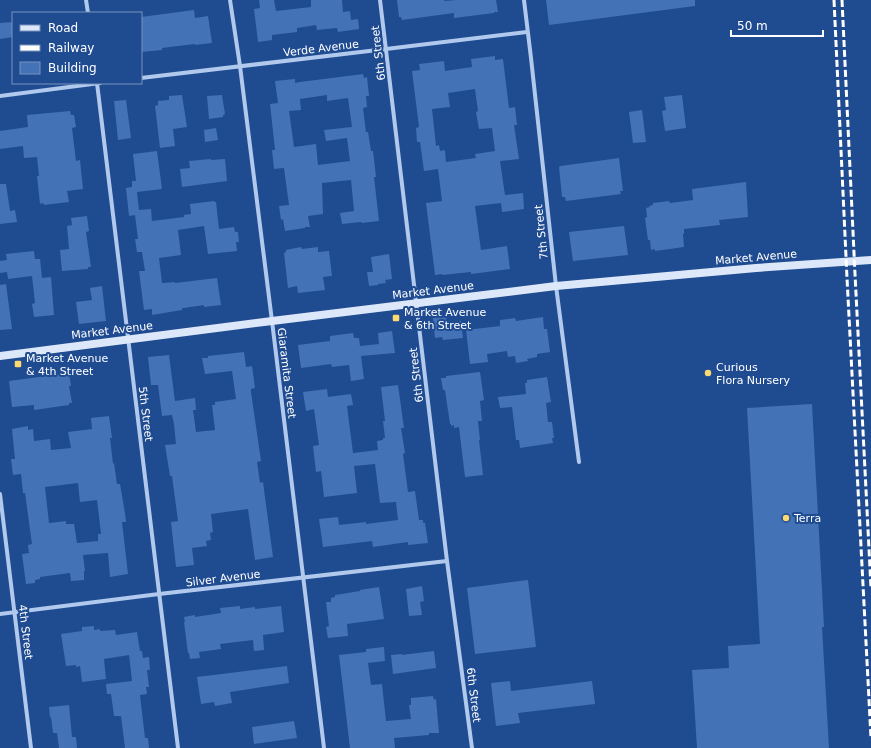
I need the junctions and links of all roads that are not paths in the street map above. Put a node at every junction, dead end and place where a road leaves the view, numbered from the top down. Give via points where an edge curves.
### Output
1 (86, 0) edge
2 (230, 0) edge
3 (380, 0) edge
4 (524, 0) edge
5 (88, 12) edge
6 (527, 32) junction
7 (386, 49) junction
8 (240, 66) junction
9 (142, 78) edge
10 (90, 84) edge
11 (98, 84) edge
12 (0, 96) edge
13 (871, 260) edge
14 (556, 286) junction
15 (416, 304) junction
16 (272, 321) junction
17 (128, 339) junction
18 (0, 356) edge
19 (579, 462) dead end
20 (0, 494) edge
21 (447, 561) junction
22 (304, 577) junction
23 (159, 594) junction
24 (14, 613) junction
25 (0, 614) edge
26 (31, 748) edge
27 (178, 748) edge
28 (324, 748) edge
29 (472, 748) edge

1 - 5 street
2 - 8 street, Giaramita Street
3 - 7 street, 6th Street
4 - 6 street, 7th Street
6 - 7 street, Verde Avenue
6 - 14 street, 7th Street
7 - 8 street, Verde Avenue
7 - 15 street, 6th Street
8 - 9 street, Verde Avenue
8 - 16 street, Giaramita Street
10 - 12 street
11 - 17 street, 5th Street
13 - 14 street, Market Avenue
14 - 15 street, Market Avenue
14 - 19 street, 7th Street
15 - 16 street, Market Avenue
15 - 21 street, 6th Street
16 - 17 street, Market Avenue
16 - 22 street, Giaramita Street
17 - 18 street, Market Avenue
17 - 23 street, 5th Street
20 - 24 street, 4th Street
21 - 22 street, Silver Avenue
21 - 29 street, 6th Street
22 - 23 street, Silver Avenue
22 - 28 street, Giaramita Street
23 - 24 street, Silver Avenue
23 - 27 street, 5th Street
24 - 25 street, Silver Avenue
24 - 26 street, 4th Street

